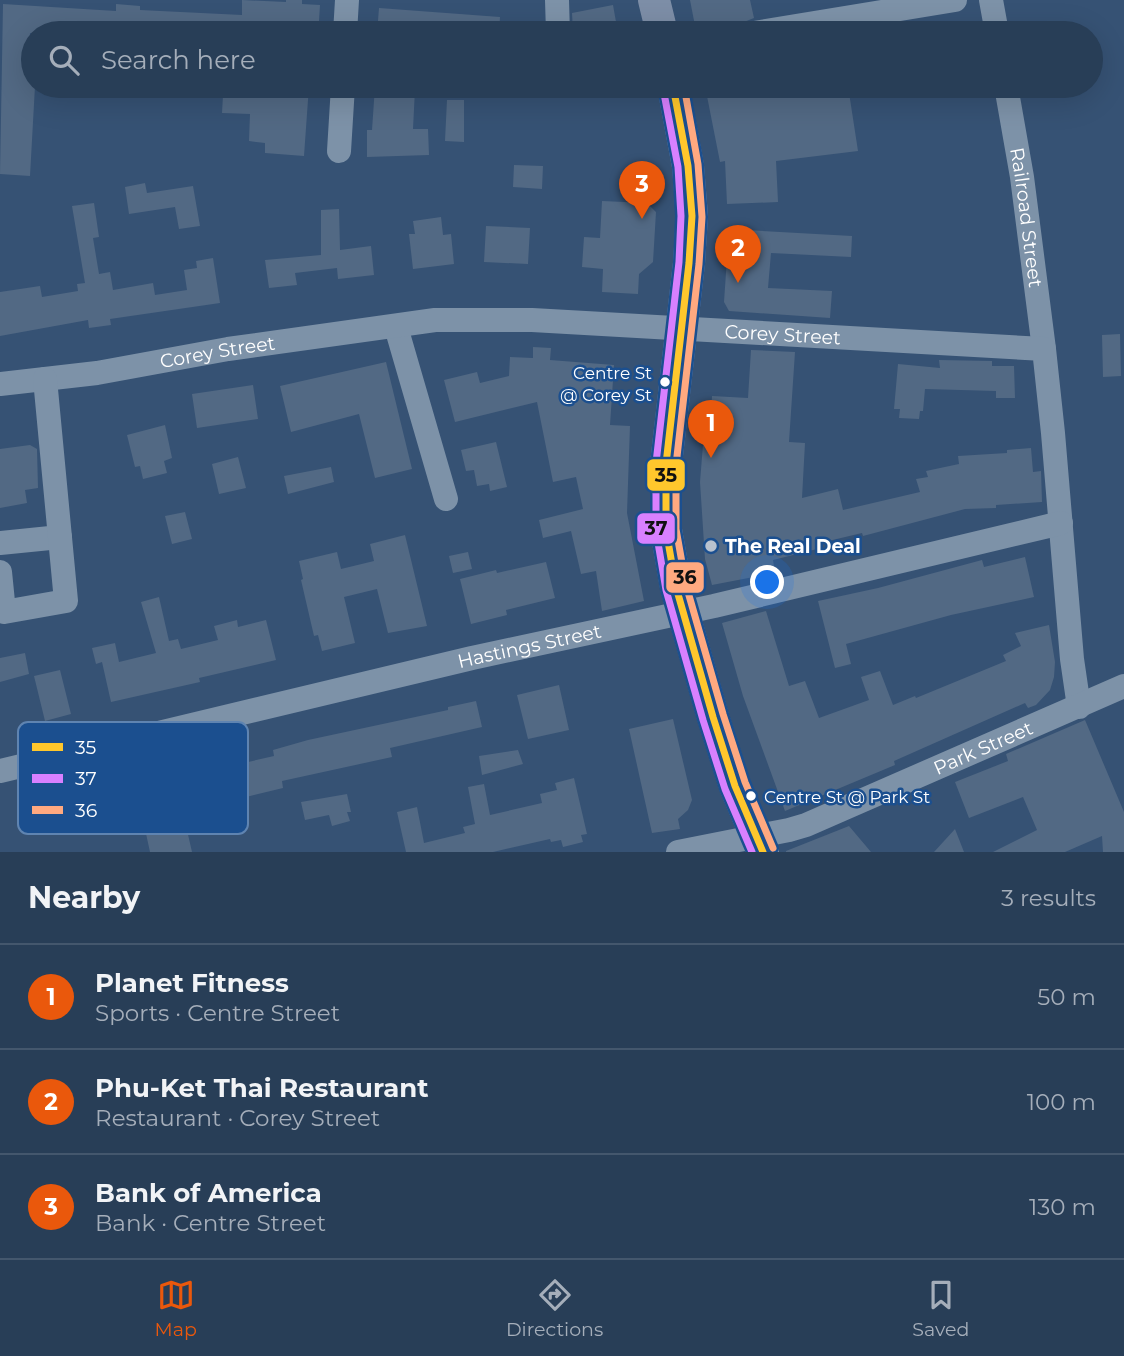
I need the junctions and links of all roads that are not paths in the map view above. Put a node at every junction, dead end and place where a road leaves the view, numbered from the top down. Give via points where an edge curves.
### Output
1 (347, 0) edge
2 (557, 0) edge
3 (654, 0) edge
4 (955, 0) edge
5 (991, 0) edge
6 (346, 21) edge
7 (558, 21) edge
8 (659, 21) edge
9 (827, 21) edge
10 (995, 21) edge
11 (342, 98) edge
12 (675, 98) edge
13 (1008, 98) edge
14 (339, 151) dead end
15 (396, 327) junction
16 (682, 329) junction
17 (1044, 349) junction
18 (45, 379) junction
19 (0, 384) edge
20 (446, 499) dead end
21 (1061, 523) junction
22 (60, 537) junction
23 (0, 543) edge
24 (0, 572) edge
25 (683, 613) junction
26 (1124, 686) edge
27 (1079, 707) junction
28 (205, 722) edge
29 (18, 767) edge
30 (0, 771) edge
31 (758, 844) edge
32 (678, 852) edge

1 - 6 street
2 - 7 street
3 - 8 main road
4 - 9 street
5 - 10 street
11 - 14 street
12 - 16 main road via 691,192
13 - 17 street, Railroad Street
15 - 16 street, Corey Street via 435,320 497,319
15 - 18 street, Corey Street
15 - 20 street
16 - 17 street, Corey Street
16 - 25 main road via 664,510
17 - 21 street
18 - 19 street, Corey Street
18 - 22 street
21 - 25 street, Hastings Street
21 - 27 street
22 - 23 street
22 - 24 street via 66,601 4,612
25 - 28 street, Hastings Street
25 - 31 main road via 728,765
26 - 27 street, Park Street
27 - 31 street, Park Street
29 - 30 street, Hastings Street
31 - 32 street, Park Street

